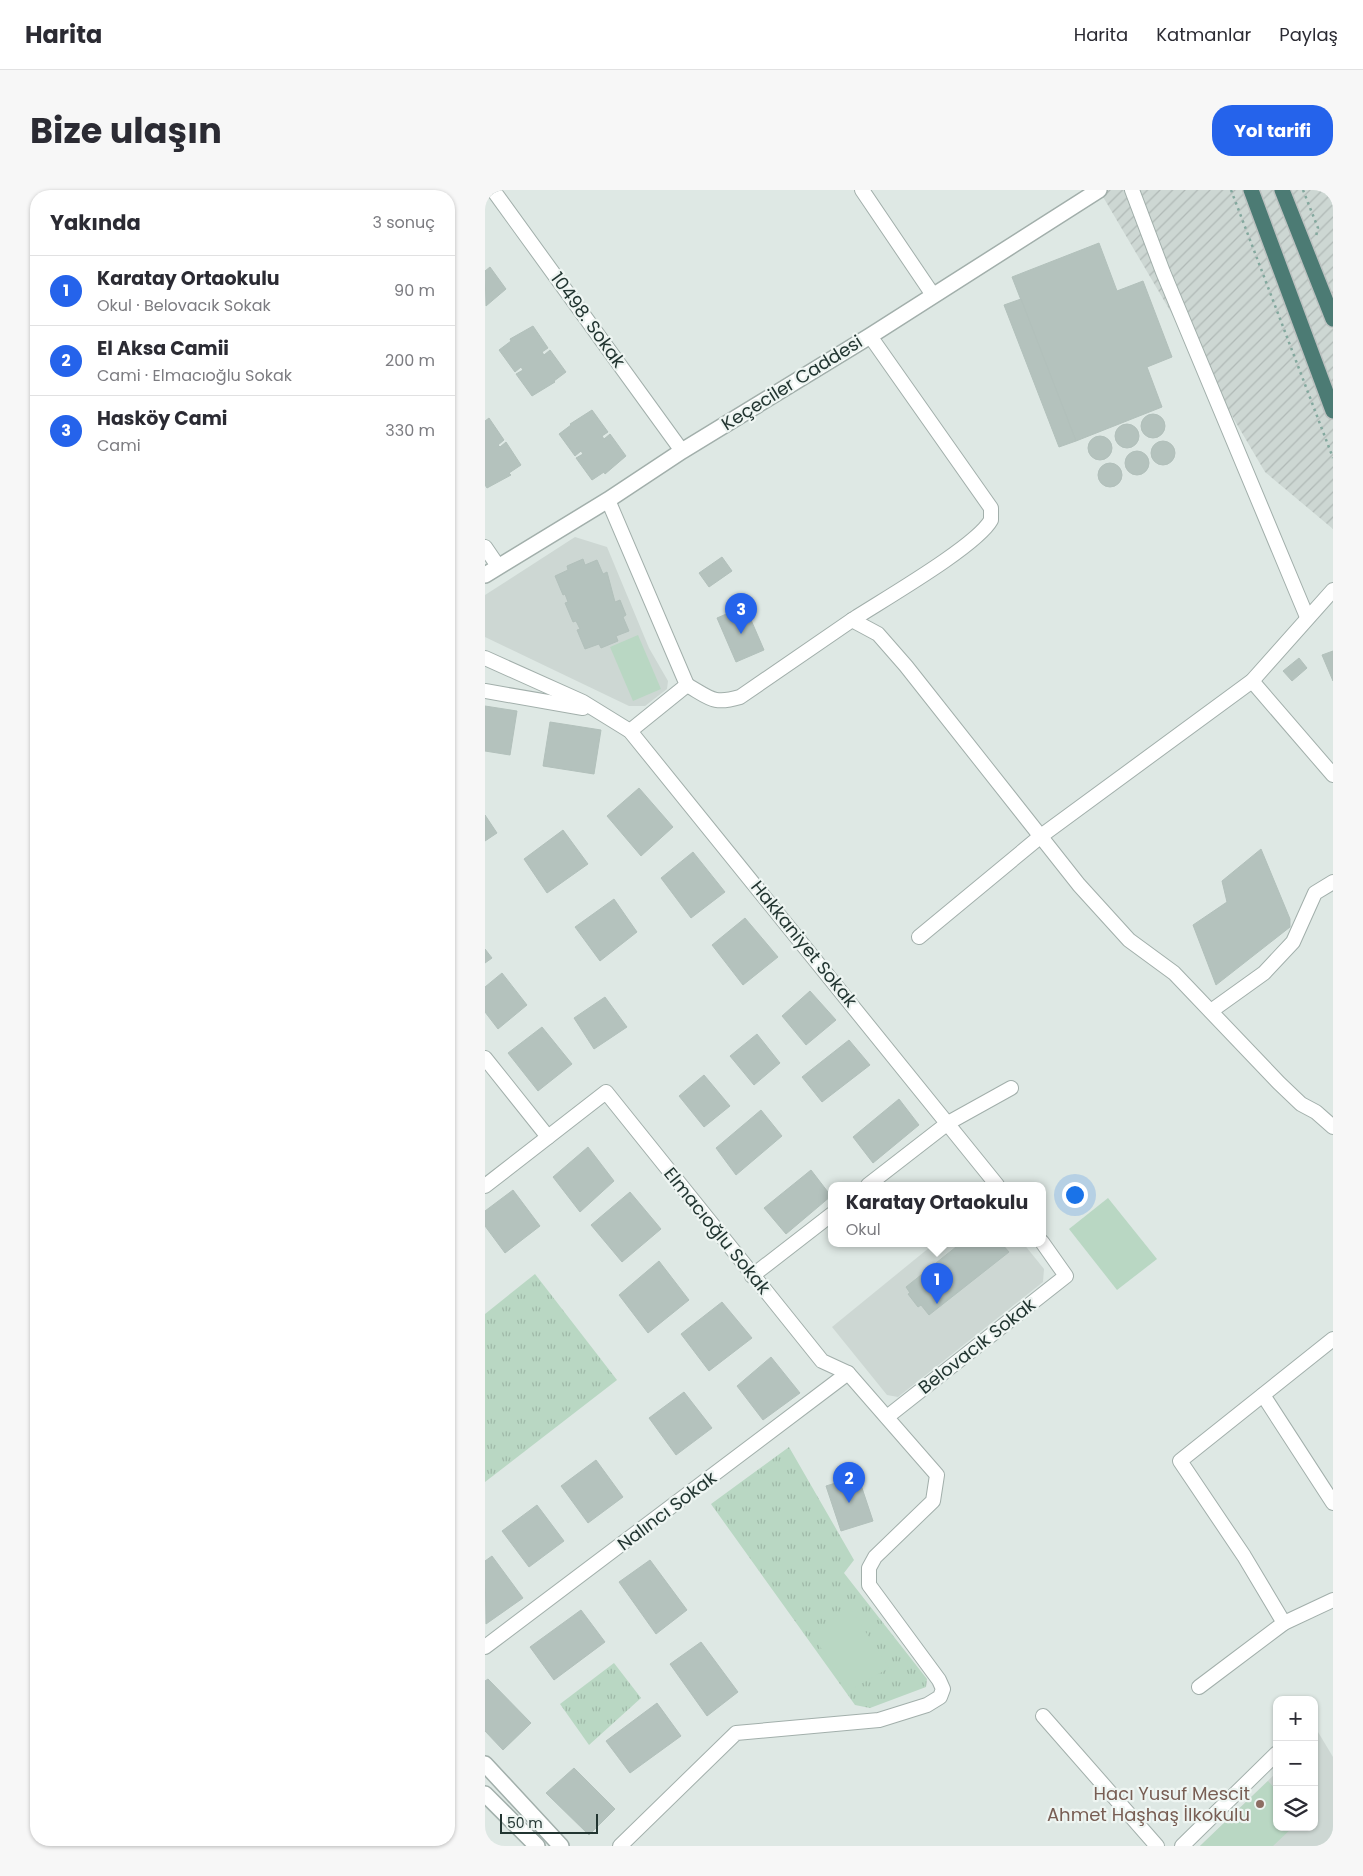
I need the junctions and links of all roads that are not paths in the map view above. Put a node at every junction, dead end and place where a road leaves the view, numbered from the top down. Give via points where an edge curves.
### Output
1 (493, 190) edge
2 (863, 190) edge
3 (1099, 190) edge
4 (1132, 190) edge
5 (1251, 190) edge
6 (1283, 190) edge
7 (933, 295) junction
8 (1333, 319) edge
9 (870, 336) junction
10 (1333, 411) edge
11 (682, 451) junction
12 (608, 500) junction
13 (485, 547) edge
14 (491, 570) edge
15 (1333, 590) edge
16 (1307, 617) junction
17 (852, 620) junction
18 (485, 658) edge
19 (1252, 681) junction
20 (687, 685) junction
21 (485, 691) edge
22 (601, 712) junction
23 (630, 731) junction
24 (1333, 775) edge
25 (1041, 836) junction
26 (1333, 882) edge
27 (919, 937) dead end
28 (1211, 1011) junction
29 (485, 1058) edge
30 (1011, 1088) dead end
31 (948, 1123) junction
32 (1333, 1127) edge
33 (548, 1137) junction
34 (872, 1182) edge
35 (995, 1182) edge
36 (485, 1186) edge
37 (828, 1217) edge
38 (1046, 1247) edge
39 (752, 1276) junction
40 (1333, 1340) edge
41 (848, 1373) junction
42 (1263, 1395) junction
43 (887, 1417) junction
44 (1333, 1503) edge
45 (1333, 1600) edge
46 (1284, 1623) junction
47 (485, 1647) edge
48 (1199, 1687) dead end
49 (1043, 1716) dead end
50 (1273, 1757) edge
51 (485, 1764) edge
52 (485, 1794) edge
53 (537, 1846) edge
54 (561, 1846) edge
55 (620, 1846) edge
56 (1157, 1846) edge
57 (1182, 1846) edge

1 - 11 street, 10498. Sokak
2 - 7 street
3 - 7 street, Keçeciler Caddesi
4 - 16 street
5 - 10 highway
6 - 8 highway
7 - 9 street, Keçeciler Caddesi
9 - 11 street, Keçeciler Caddesi
9 - 17 street via 991,508 991,520 980,534 951,555
11 - 12 street, Keçeciler Caddesi
12 - 14 street, Keçeciler Caddesi
12 - 20 street
13 - 14 street
15 - 16 street
16 - 19 street
17 - 20 street via 740,697 717,702
17 - 25 street via 877,634 906,666
18 - 22 street, Hakkaniyet Sokak
19 - 24 street
19 - 25 street
20 - 23 street
21 - 22 street, Hakkaniyet Sokak
22 - 23 street, Hakkaniyet Sokak
23 - 31 street, Hakkaniyet Sokak
25 - 27 street
25 - 28 street via 1079,885 1129,940 1174,973
26 - 28 street via 1315,893 1293,942 1264,973
28 - 32 street via 1301,1104
29 - 33 street
30 - 31 street
31 - 34 street
31 - 35 street, Hakkaniyet Sokak
33 - 36 street, Elmacıoğlu Sokak
33 - 39 street, Elmacıoğlu Sokak via 606,1092
37 - 39 street
38 - 43 street, Belovacık Sokak via 1066,1276
39 - 41 street, Elmacıoğlu Sokak via 822,1361
40 - 42 street
41 - 43 street, Elmacıoğlu Sokak
41 - 47 street, Nalıncı Sokak
42 - 44 street
42 - 46 street via 1180,1461 1244,1556
43 - 55 street, Elmacıoğlu Sokak via 937,1475 933,1501 875,1558 869,1568 869,1585 939,1680 943,1690 940,1697 927,1705 879,1720 736,1733
45 - 46 street
46 - 48 street
49 - 56 street
50 - 57 street
51 - 54 street
52 - 53 street

